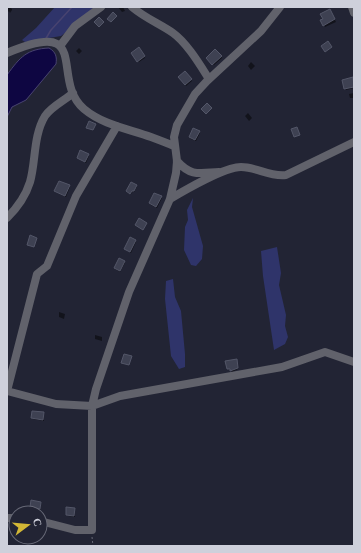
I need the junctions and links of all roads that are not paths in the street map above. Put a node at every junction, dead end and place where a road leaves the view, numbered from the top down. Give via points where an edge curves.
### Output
1 (101, 7) edge
2 (132, 7) edge
3 (280, 7) edge
4 (352, 7) edge
5 (354, 14) edge
6 (60, 46) junction
7 (7, 53) edge
8 (209, 79) junction
9 (73, 93) junction
10 (117, 126) junction
11 (354, 142) edge
12 (174, 146) junction
13 (177, 161) junction
14 (227, 171) junction
15 (170, 199) junction
16 (7, 218) edge
17 (354, 362) edge
18 (7, 391) edge
19 (92, 406) junction
20 (48, 523) edge

1 - 6 street via 75,26
2 - 8 street via 185,43
3 - 8 street via 261,31
4 - 5 street
6 - 7 street via 55,42 41,42
6 - 9 street via 67,61
8 - 12 street via 195,94 177,125
9 - 10 street via 76,101 84,109
9 - 16 street via 54,106 45,117 35,146 30,181 24,196
10 - 12 street
10 - 18 street via 76,196 47,266 37,274
11 - 14 street via 286,175 278,176 240,167
12 - 13 street
13 - 14 street via 185,170 198,173
13 - 15 street
14 - 15 street
15 - 19 street via 129,292
17 - 19 street via 325,352 282,367 120,396
18 - 19 street via 56,404
19 - 20 street via 92,530 75,530

